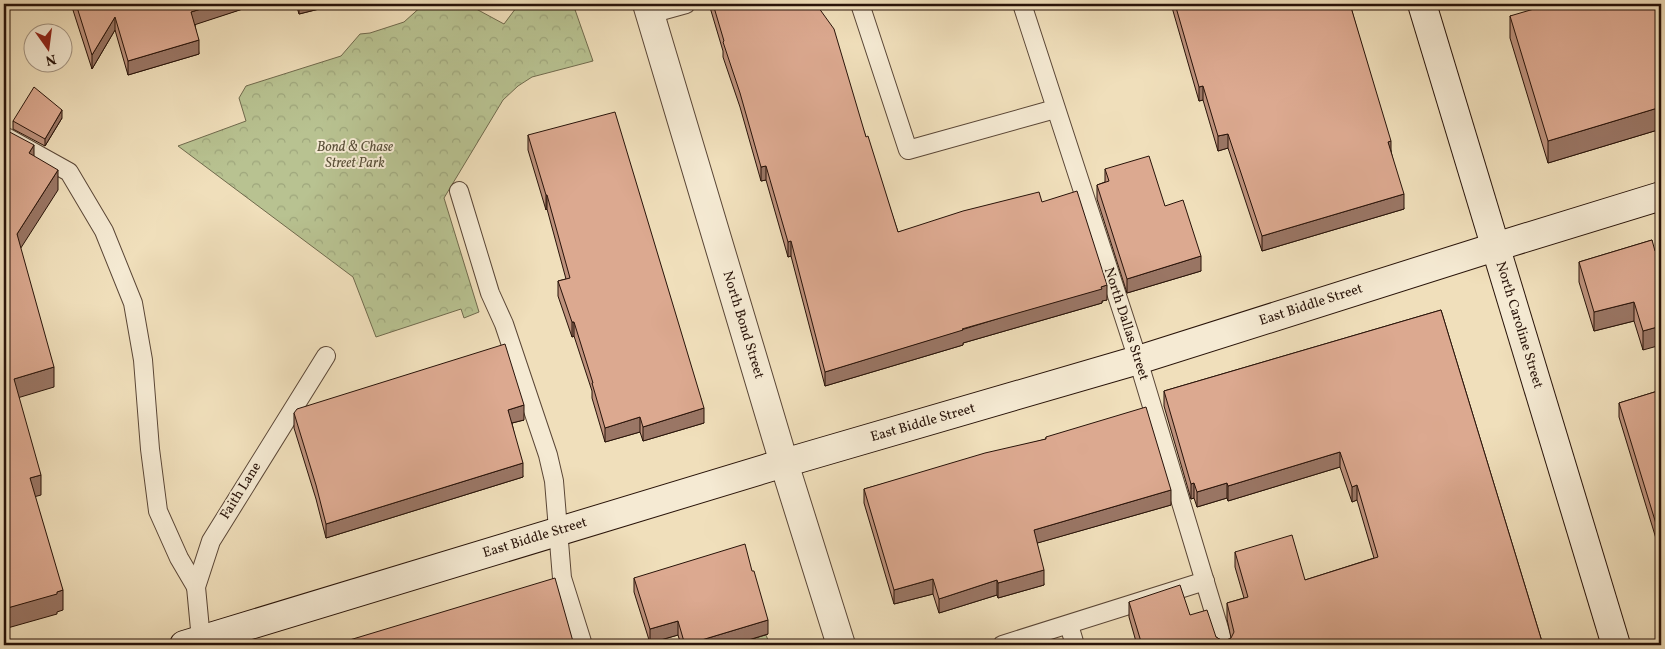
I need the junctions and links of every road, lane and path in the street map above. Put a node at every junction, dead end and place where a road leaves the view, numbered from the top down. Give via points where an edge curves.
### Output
1 (686, 4) edge
2 (860, 4) edge
3 (1022, 4) edge
4 (1422, 4) edge
5 (649, 9) edge
6 (1055, 109) junction
7 (4, 138) edge
8 (459, 192) dead end
9 (1661, 196) edge
10 (1495, 246) junction
11 (326, 356) dead end
12 (1138, 360) junction
13 (784, 463) junction
14 (557, 531) junction
15 (1204, 582) junction
16 (196, 587) junction
17 (1069, 625) junction
18 (193, 643) edge
19 (583, 645) edge
20 (842, 645) edge
21 (1002, 645) edge
22 (1075, 645) edge
23 (1224, 645) edge
24 (1616, 645) edge

1 - 5 lane
2 - 6 lane via 908,150
3 - 6 lane, North Dallas Street
4 - 10 main road, North Caroline Street
5 - 13 main road, North Bond Street
6 - 12 lane, North Dallas Street
7 - 16 lane via 69,172 104,230 133,303 143,360 158,511
8 - 14 lane via 490,293 504,324 548,455 554,481
9 - 10 main road, East Biddle Street
10 - 12 main road, East Biddle Street
10 - 24 main road, North Caroline Street
11 - 16 lane, Faith Lane via 211,541
12 - 13 main road, East Biddle Street
12 - 15 lane, North Dallas Street
13 - 14 main road, East Biddle Street
13 - 20 main road, North Bond Street
14 - 18 main road, East Biddle Street
14 - 19 lane via 562,578
15 - 17 lane
15 - 23 lane, North Dallas Street
16 - 18 lane, Faith Lane
17 - 21 lane
17 - 22 lane

